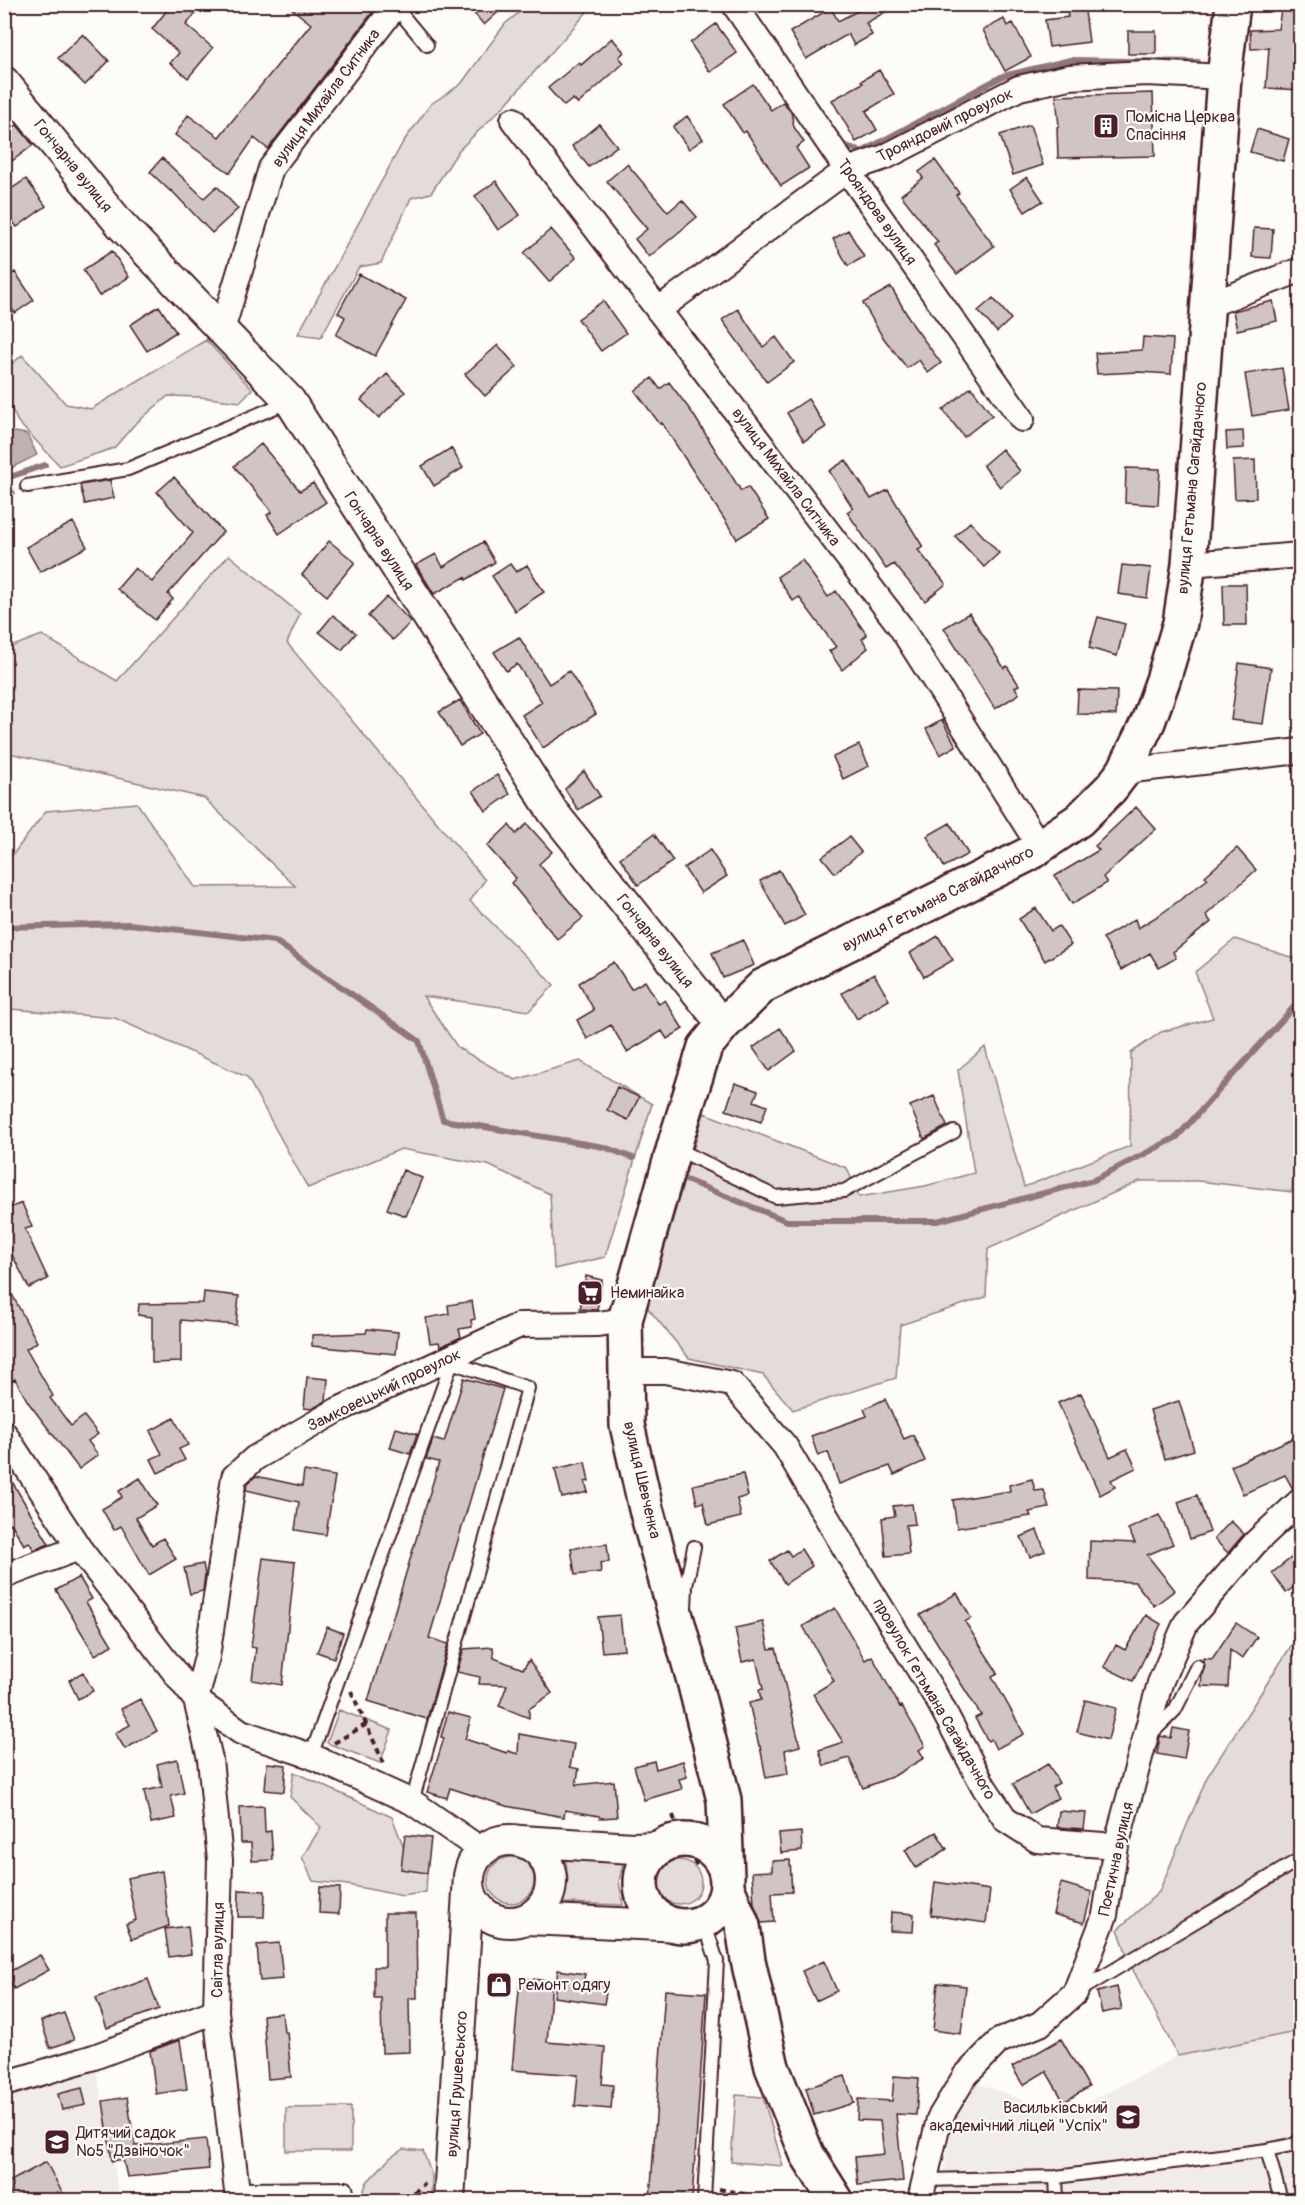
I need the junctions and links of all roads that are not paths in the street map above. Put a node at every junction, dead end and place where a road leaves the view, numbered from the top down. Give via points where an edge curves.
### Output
1 (734, 4) edge
2 (1233, 4) edge
3 (395, 5) edge
4 (427, 45) dead end
5 (1224, 76) junction
6 (4, 82) edge
7 (513, 120) dead end
8 (847, 170) junction
9 (1300, 270) edge
10 (1206, 306) junction
11 (658, 310) junction
12 (222, 330) junction
13 (290, 401) junction
14 (1022, 418) dead end
15 (27, 486) dead end
16 (1300, 555) edge
17 (1189, 564) junction
18 (1300, 751) edge
19 (1124, 771) junction
20 (1040, 848) junction
21 (723, 1025) junction
22 (954, 1132) dead end
23 (674, 1148) junction
24 (625, 1320) junction
25 (448, 1361) junction
26 (627, 1371) junction
27 (4, 1433) edge
28 (1300, 1501) edge
29 (694, 1547) dead end
30 (79, 1548) junction
31 (4, 1576) edge
32 (683, 1640) junction
33 (1197, 1666) dead end
34 (196, 1700) junction
35 (241, 1731) junction
36 (1146, 1739) junction
37 (311, 1756) junction
38 (210, 1759) junction
39 (405, 1798) junction
40 (724, 1800) junction
41 (672, 1835) junction
42 (521, 1842) junction
43 (1116, 1846) junction
44 (1300, 1859) edge
45 (476, 1864) junction
46 (719, 1880) junction
47 (514, 1920) junction
48 (694, 1930) junction
49 (748, 1959) junction
50 (465, 1968) junction
51 (1075, 1993) junction
52 (216, 2011) junction
53 (4, 2084) edge
54 (1300, 2140) edge
55 (1267, 2150) junction
56 (1056, 2177) junction
57 (923, 2190) edge
58 (237, 2195) edge
59 (1280, 2196) dead end
60 (349, 2200) edge
61 (449, 2200) edge
62 (704, 2200) edge
63 (836, 2200) edge
64 (1057, 2200) edge

1 - 8 street, Трояндова вулиця
2 - 5 main road, вулиця Гетьмана Сагайдачного
3 - 4 lane, вулиця Михайла Ситника
3 - 12 street, вулиця Михайла Ситника via 272,168
5 - 8 street, Трояндовий провулок via 1147,73 1069,77 1018,88 885,158
5 - 10 main road, вулиця Гетьмана Сагайдачного
6 - 12 street, Гончарна вулиця via 121,225
7 - 11 street, вулиця Михайла Ситника
8 - 11 street, Трояндовий провулок
8 - 14 street, Трояндова вулиця
9 - 10 street
10 - 17 main road, вулиця Гетьмана Сагайдачного
11 - 20 street, вулиця Михайла Ситника via 900,626
12 - 13 street, Гончарна вулиця
13 - 15 lane via 128,469
13 - 21 street, Гончарна вулиця via 553,812
16 - 17 street
17 - 19 main road, вулиця Гетьмана Сагайдачного via 1180,624 1163,680
18 - 19 street
19 - 20 main road, вулиця Гетьмана Сагайдачного via 1079,820
20 - 21 main road, вулиця Гетьмана Сагайдачного via 763,986
21 - 23 main road, вулиця Шевченка via 705,1047
22 - 23 lane via 843,1191 776,1197
23 - 24 main road, вулиця Шевченка
24 - 25 street, Замковецький провулок via 520,1325
24 - 26 main road, вулиця Шевченка
25 - 34 street, Замковецький провулок via 338,1410 255,1458 234,1477 207,1657
25 - 37 lane
25 - 39 lane via 528,1388
26 - 32 main road, вулиця Шевченка via 627,1425
26 - 43 street, провулок Гетьмана Сагайдачного via 665,1371 732,1384 785,1446 1006,1820 1037,1840
27 - 30 street, Світла вулиця
28 - 36 street, Поетична вулиця via 1256,1542 1186,1623 1160,1683
29 - 32 lane via 686,1586
30 - 31 street
30 - 34 street, Світла вулиця
32 - 40 main road, вулиця Шевченка
33 - 36 lane via 1174,1710
34 - 35 street, Світла вулиця
34 - 38 street, Світла вулиця
35 - 37 street, Світла вулиця
35 - 38 street
36 - 43 street, Поетична вулиця
37 - 39 street, Світла вулиця
38 - 52 street, Світла вулиця via 220,1860
39 - 45 street, Світла вулиця
40 - 41 main road via 703,1821
40 - 46 main road, вулиця Шевченка
41 - 42 street via 633,1848
41 - 46 main road via 699,1842 715,1852 721,1859
41 - 48 main road via 647,1858 640,1888 654,1915
42 - 45 street via 494,1843
42 - 47 street, вулиця Грушевського via 544,1858 551,1878 548,1899 539,1911
43 - 51 street, Поетична вулиця via 1105,1915
44 - 51 lane
45 - 47 street via 471,1891 476,1904 487,1914
45 - 50 street, вулиця Грушевського
46 - 48 main road via 721,1905
46 - 49 main road, вулиця Шевченка via 743,1926
47 - 48 street
47 - 50 street, вулиця Грушевського via 480,1941
48 - 49 main road
48 - 62 lane via 717,1962
49 - 63 main road, вулиця Шевченка via 772,2067 807,2154
50 - 61 street, вулиця Грушевського
51 - 57 street, Поетична вулиця via 1040,2024 999,2042 966,2076 939,2119
52 - 53 street via 93,2057
52 - 58 street, Світла вулиця
54 - 55 lane
55 - 56 lane
55 - 59 lane
56 - 57 lane
56 - 64 lane
58 - 60 lane via 346,2188

